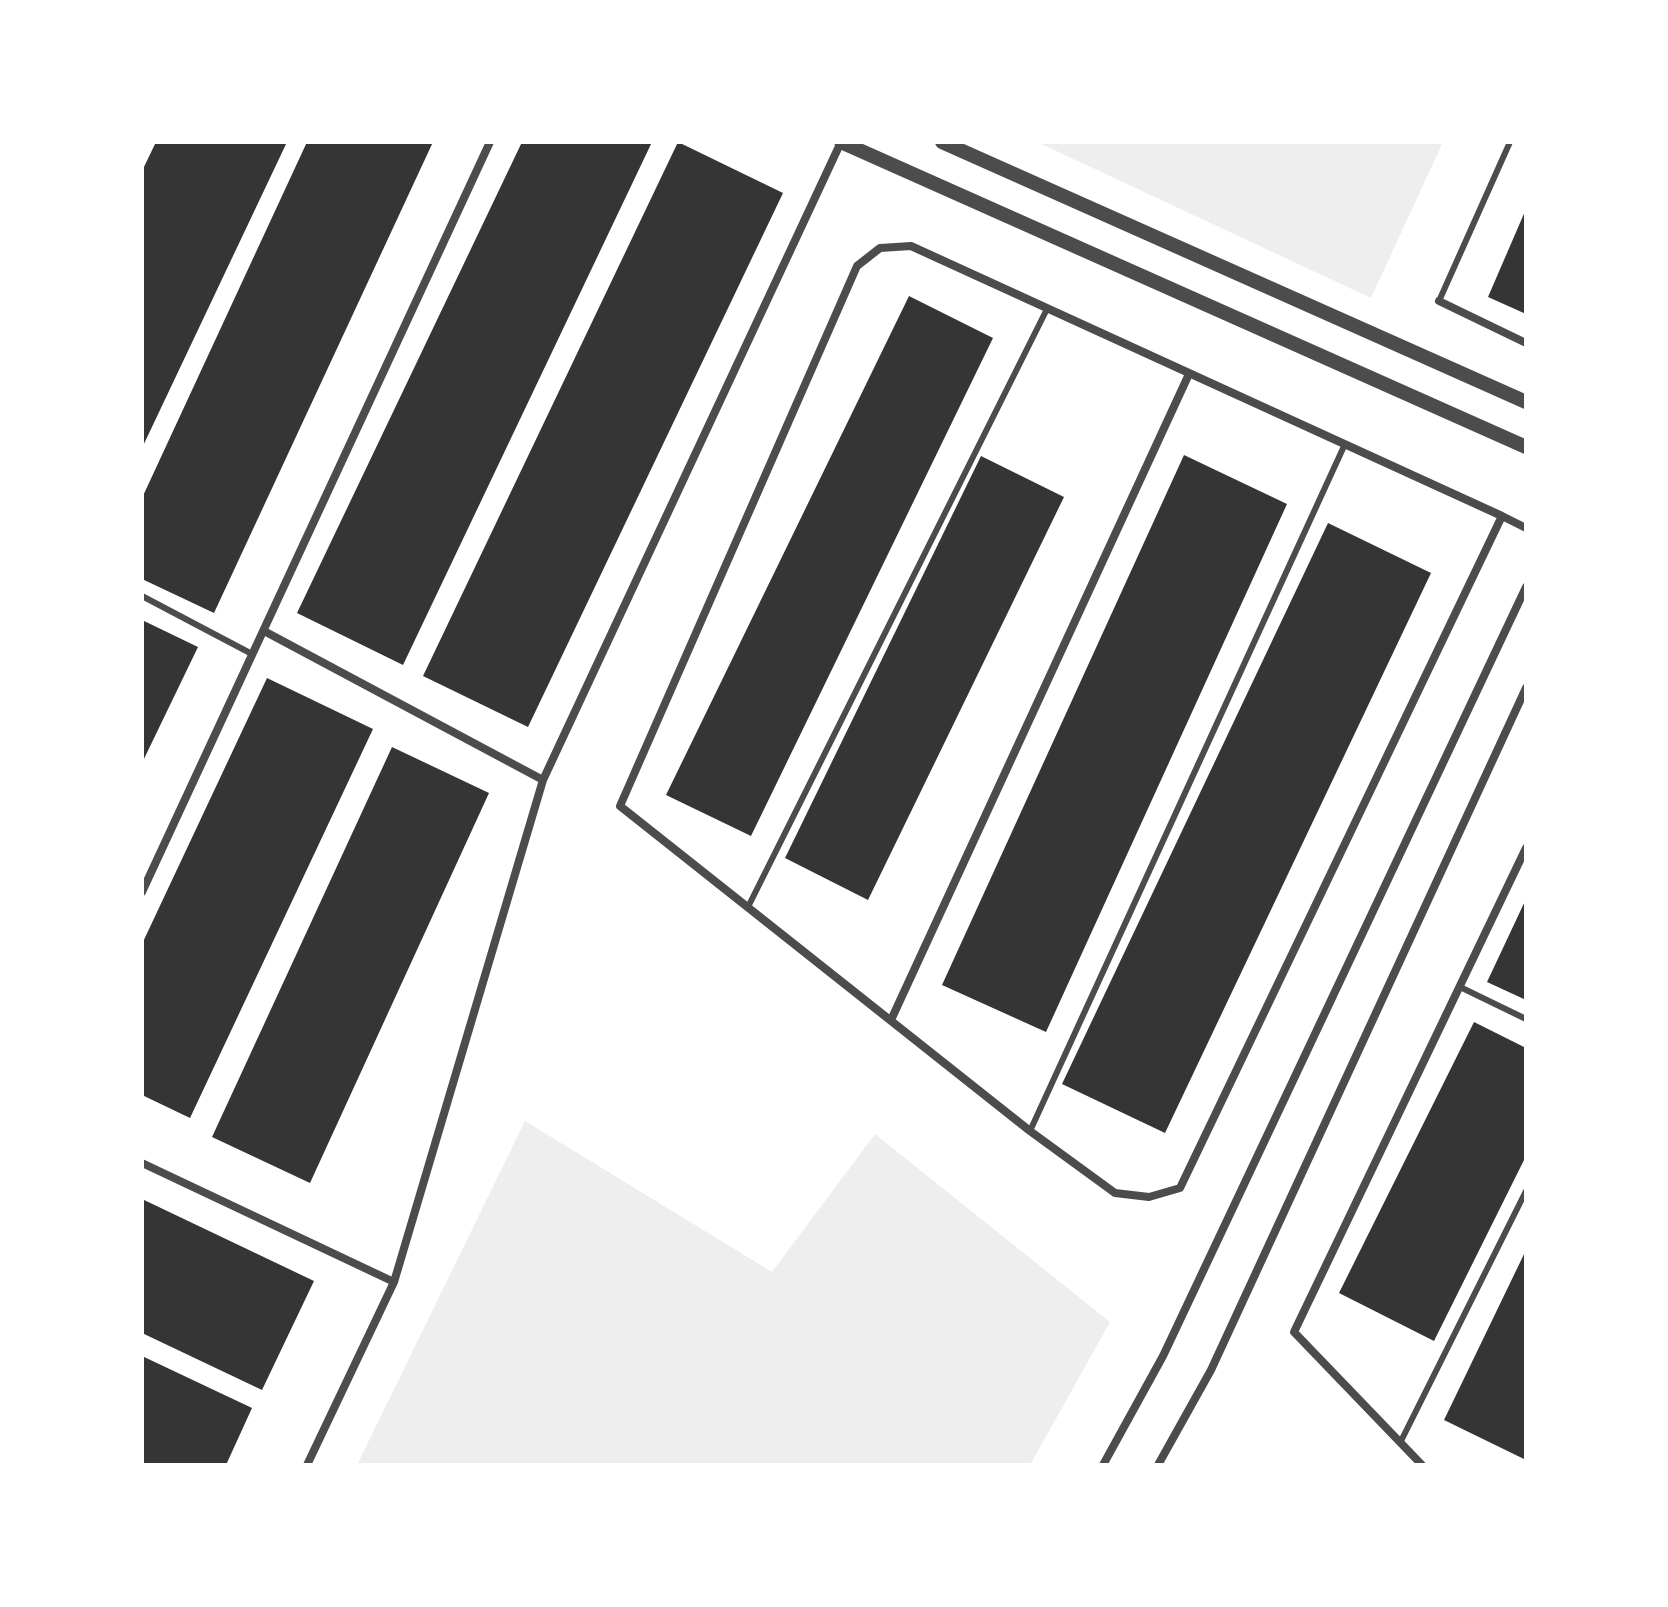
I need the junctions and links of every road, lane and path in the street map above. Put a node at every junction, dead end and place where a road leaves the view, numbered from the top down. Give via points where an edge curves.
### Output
1 (490, 142) edge
2 (841, 142) edge
3 (942, 142) edge
4 (1510, 142) edge
5 (1439, 301) joint
6 (1047, 309) junction
7 (1526, 343) edge
8 (1189, 374) junction
9 (1522, 401) edge
10 (1345, 444) junction
11 (1526, 447) edge
12 (1502, 516) junction
13 (1526, 528) edge
14 (1526, 587) edge
15 (142, 596) edge
16 (264, 631) junction
17 (252, 654) junction
18 (1526, 688) edge
19 (543, 780) junction
20 (1526, 848) edge
21 (142, 892) edge
22 (748, 907) junction
23 (1460, 987) junction
24 (1526, 1019) edge
25 (891, 1020) junction
26 (1030, 1131) junction
27 (142, 1163) edge
28 (1526, 1191) edge
29 (394, 1282) junction
30 (1400, 1443) junction
31 (307, 1465) edge
32 (1103, 1465) edge
33 (1158, 1465) edge
34 (1422, 1465) edge

1 - 16 street
2 - 11 street
2 - 19 street
3 - 9 street
4 - 5 lane
5 - 7 street
6 - 8 street
6 - 22 lane
6 - 22 street via 911,246 880,248 857,266 620,806
8 - 10 street
8 - 25 street
10 - 12 street
10 - 26 lane
12 - 13 street
12 - 26 street via 1180,1188 1149,1197 1115,1193
14 - 32 street via 1163,1356
15 - 17 lane
16 - 17 street
16 - 19 street
17 - 21 street
18 - 33 street via 1211,1370
19 - 29 street
20 - 23 street
22 - 25 street
23 - 24 lane
23 - 30 street via 1294,1332
25 - 26 street
27 - 29 street
28 - 30 lane
29 - 31 street
30 - 34 street

